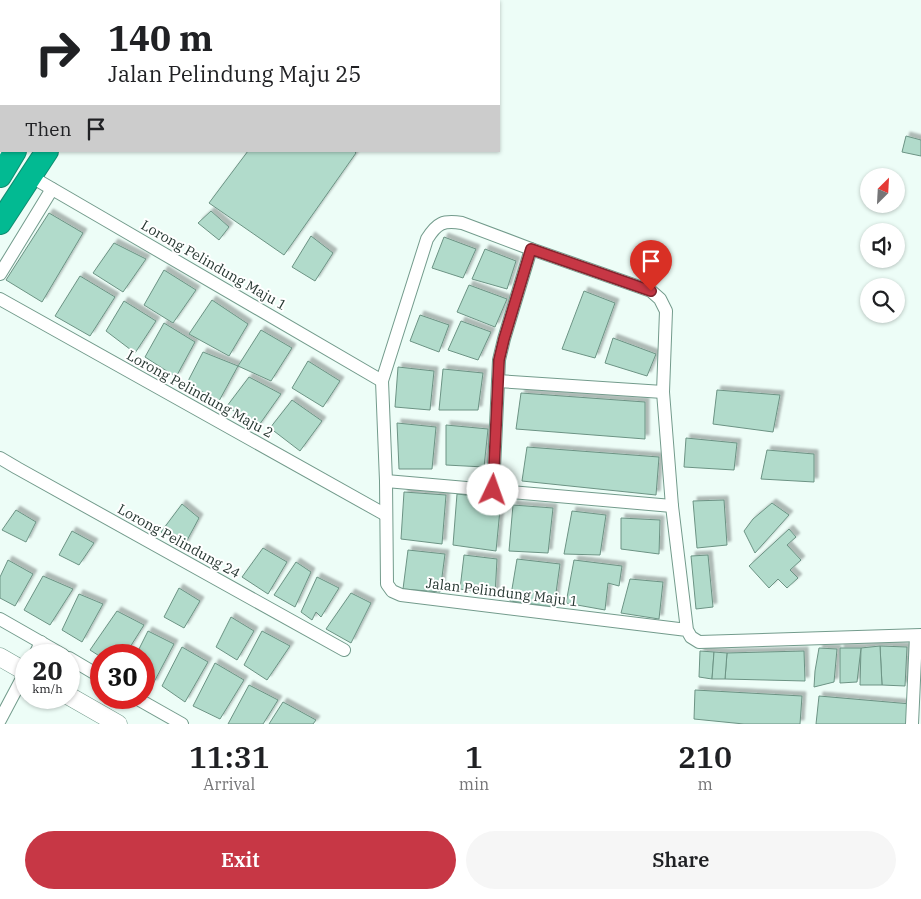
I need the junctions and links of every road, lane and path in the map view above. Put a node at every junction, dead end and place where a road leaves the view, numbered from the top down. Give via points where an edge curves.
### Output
1 (0, 152) edge
2 (14, 152) edge
3 (46, 152) edge
4 (0, 176) edge
5 (30, 176) junction
6 (52, 189) junction
7 (0, 223) edge
8 (531, 249) junction
9 (0, 274) edge
10 (0, 299) edge
11 (382, 381) junction
12 (498, 381) junction
13 (663, 392) junction
14 (0, 458) edge
15 (386, 480) junction
16 (493, 490) junction
17 (672, 506) junction
18 (386, 514) junction
19 (0, 619) edge
20 (687, 630) junction
21 (918, 636) edge
22 (41, 642) joint
23 (44, 644) edge
24 (344, 650) dead end
25 (0, 657) edge
26 (15, 665) edge
27 (15, 686) edge
28 (4, 701) edge
29 (80, 702) edge
30 (155, 709) edge
31 (0, 720) edge
32 (118, 724) edge
33 (182, 724) edge
34 (912, 724) edge

1 - 4 street
2 - 4 highway
3 - 5 highway
5 - 6 street, Lorong Pelindung Maju 1
5 - 7 highway
6 - 9 street
6 - 11 street, Lorong Pelindung Maju 1
8 - 11 street via 462,223 438,225 427,239
8 - 12 street via 504,339
8 - 13 street via 651,291 660,299 666,311
10 - 18 street, Lorong Pelindung Maju 2
11 - 15 street
12 - 13 street
12 - 16 street
13 - 17 street
14 - 24 street, Lorong Pelindung 24
15 - 16 street
15 - 18 street
16 - 17 street
17 - 20 street
18 - 20 street, Jalan Pelindung Maju 1 via 387,584 401,595
19 - 22 street
20 - 21 street via 699,642
21 - 34 street
22 - 23 street
25 - 26 street
27 - 28 street
28 - 31 street
29 - 32 street
30 - 33 street

